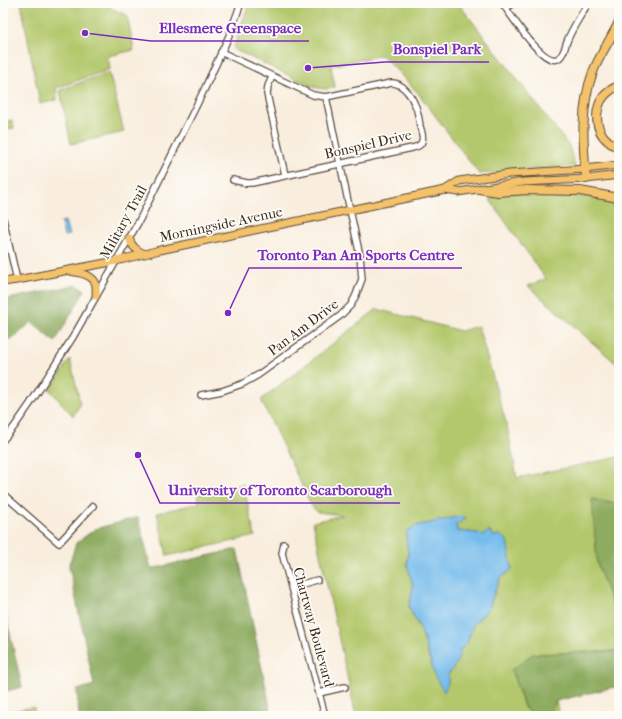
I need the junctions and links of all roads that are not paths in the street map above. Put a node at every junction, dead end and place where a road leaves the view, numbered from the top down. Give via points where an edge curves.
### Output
1 (241, 3) edge
2 (502, 3) edge
3 (514, 3) edge
4 (588, 3) edge
5 (506, 8) junction
6 (619, 22) edge
7 (222, 52) junction
8 (272, 76) junction
9 (619, 86) edge
10 (326, 97) junction
11 (619, 147) edge
12 (340, 163) junction
13 (619, 165) edge
14 (585, 169) junction
15 (285, 175) junction
16 (619, 175) edge
17 (586, 179) junction
18 (234, 180) dead end
19 (479, 189) junction
20 (445, 190) junction
21 (619, 198) edge
22 (350, 210) junction
23 (3, 219) edge
24 (129, 238) junction
25 (144, 254) junction
26 (116, 261) junction
27 (68, 270) junction
28 (17, 280) junction
29 (3, 282) edge
30 (96, 296) junction
31 (200, 396) dead end
32 (3, 440) edge
33 (3, 494) edge
34 (93, 506) dead end
35 (284, 544) dead end
36 (317, 580) dead end
37 (291, 587) junction
38 (345, 687) dead end
39 (319, 693) junction
40 (325, 716) edge

1 - 7 street, Military Trail
2 - 5 street
3 - 5 street
4 - 5 street via 558,58 549,57 534,46
6 - 14 highway via 593,71 586,95 583,120
7 - 8 street, Bonspiel Drive
7 - 24 street, Military Trail
8 - 10 street, Bonspiel Drive via 313,95
8 - 15 street via 267,94
9 - 11 highway via 604,96 598,106 597,116 602,135 608,142
10 - 12 street, Pan Am Drive
10 - 12 street, Bonspiel Drive via 396,82 403,86 415,104 422,135 422,141 417,147
12 - 15 street, Bonspiel Drive
12 - 22 street, Pan Am Drive
13 - 14 main road, Morningside Avenue
14 - 17 highway
14 - 20 main road, Morningside Avenue via 509,174 459,181
15 - 18 street, Bonspiel Drive via 252,183
16 - 17 main road, Morningside Avenue
17 - 19 main road, Morningside Avenue via 523,182
19 - 20 main road, Morningside Avenue via 458,192
19 - 21 highway via 498,192 580,191
20 - 22 main road, Morningside Avenue
22 - 25 main road, Morningside Avenue
22 - 31 street, Pan Am Drive via 362,279 351,305 340,316 242,384
23 - 28 street
24 - 25 main road via 132,246
24 - 26 street, Military Trail
25 - 26 main road, Morningside Avenue
26 - 27 main road, Morningside Avenue
26 - 30 street, Military Trail
27 - 28 main road, Morningside Avenue
27 - 30 main road via 92,279 95,282
28 - 29 main road, Morningside Avenue
30 - 32 street, Military Trail via 30,404
33 - 34 street via 59,543
35 - 37 street, Chartway Boulevard via 282,553
36 - 37 street
37 - 39 street, Chartway Boulevard
38 - 39 street
39 - 40 street, Chartway Boulevard

